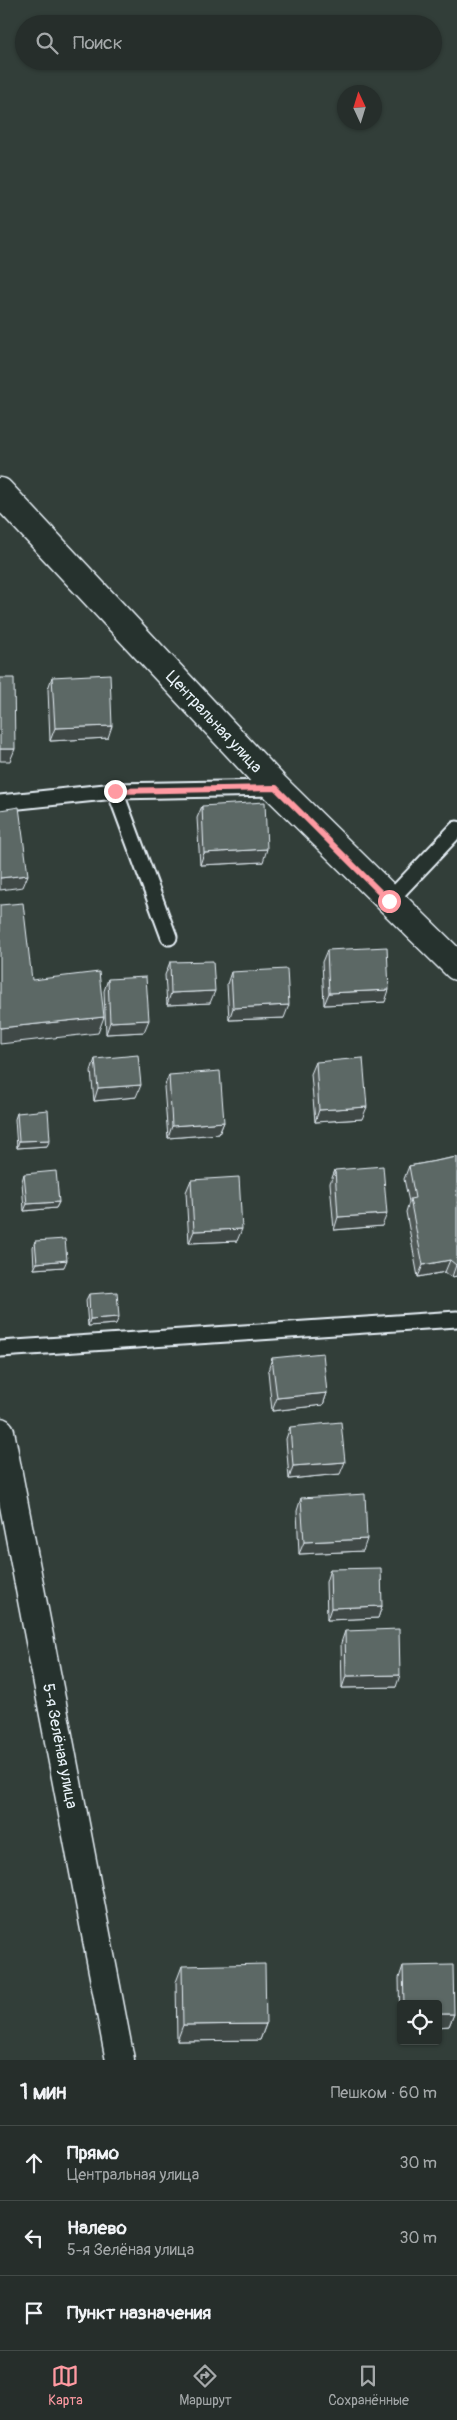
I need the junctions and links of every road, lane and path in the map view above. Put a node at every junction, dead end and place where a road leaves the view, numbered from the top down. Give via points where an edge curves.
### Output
1 (0, 492) edge
2 (276, 788) junction
3 (115, 791) junction
4 (0, 802) edge
5 (457, 829) edge
6 (389, 901) junction
7 (169, 937) dead end
8 (457, 966) edge
9 (457, 1319) edge
10 (0, 1349) edge
11 (0, 1432) edge
12 (120, 2060) edge

1 - 2 street, Центральная улица
2 - 3 lane
2 - 6 street, Центральная улица
3 - 4 lane
3 - 7 lane
5 - 6 lane
6 - 8 street, Центральная улица
9 - 10 lane
11 - 12 street, 5-я Зелёная улица

